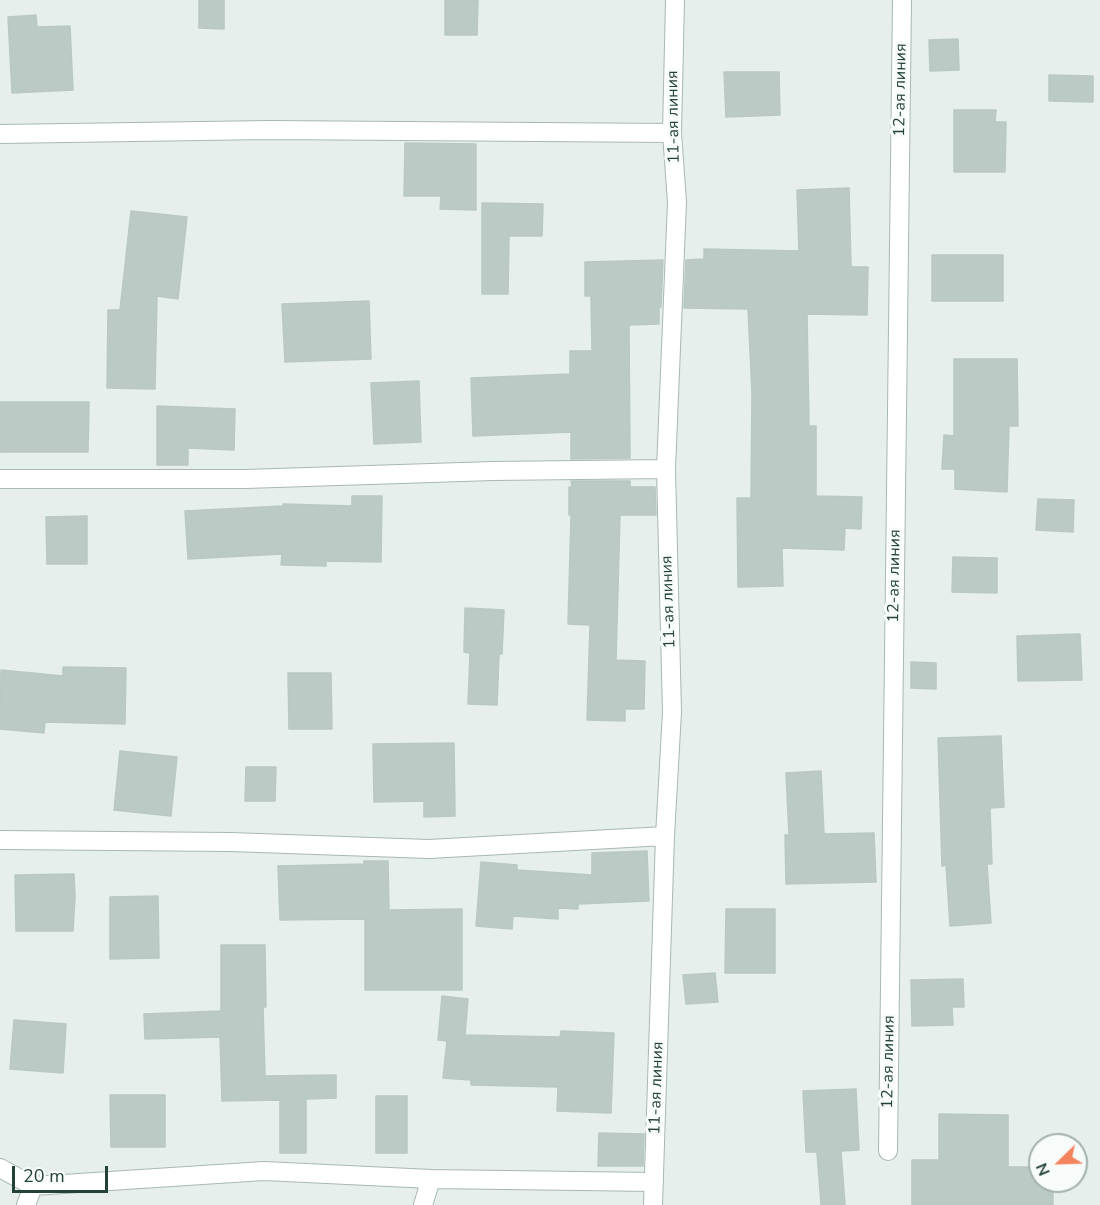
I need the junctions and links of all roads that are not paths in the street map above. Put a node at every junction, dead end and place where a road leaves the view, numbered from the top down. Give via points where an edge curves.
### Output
1 (675, 0) edge
2 (902, 0) edge
3 (672, 133) junction
4 (0, 134) edge
5 (666, 469) junction
6 (0, 479) edge
7 (665, 836) junction
8 (0, 840) edge
9 (888, 1151) dead end
10 (0, 1168) edge
11 (431, 1179) junction
12 (654, 1182) junction
13 (33, 1186) junction
14 (26, 1205) edge
15 (423, 1205) edge
16 (653, 1205) edge

1 - 3 street, 11-ая линия
2 - 9 street, 12-ая линия
3 - 4 street via 269,130
3 - 5 street, 11-ая линия via 677,202
5 - 6 street via 245,479
5 - 7 street, 11-ая линия via 672,712
7 - 8 street via 429,849
7 - 12 street, 11-ая линия
10 - 13 street
11 - 12 street
11 - 13 street via 264,1171
11 - 15 street
12 - 16 street, 11-ая линия
13 - 14 street

